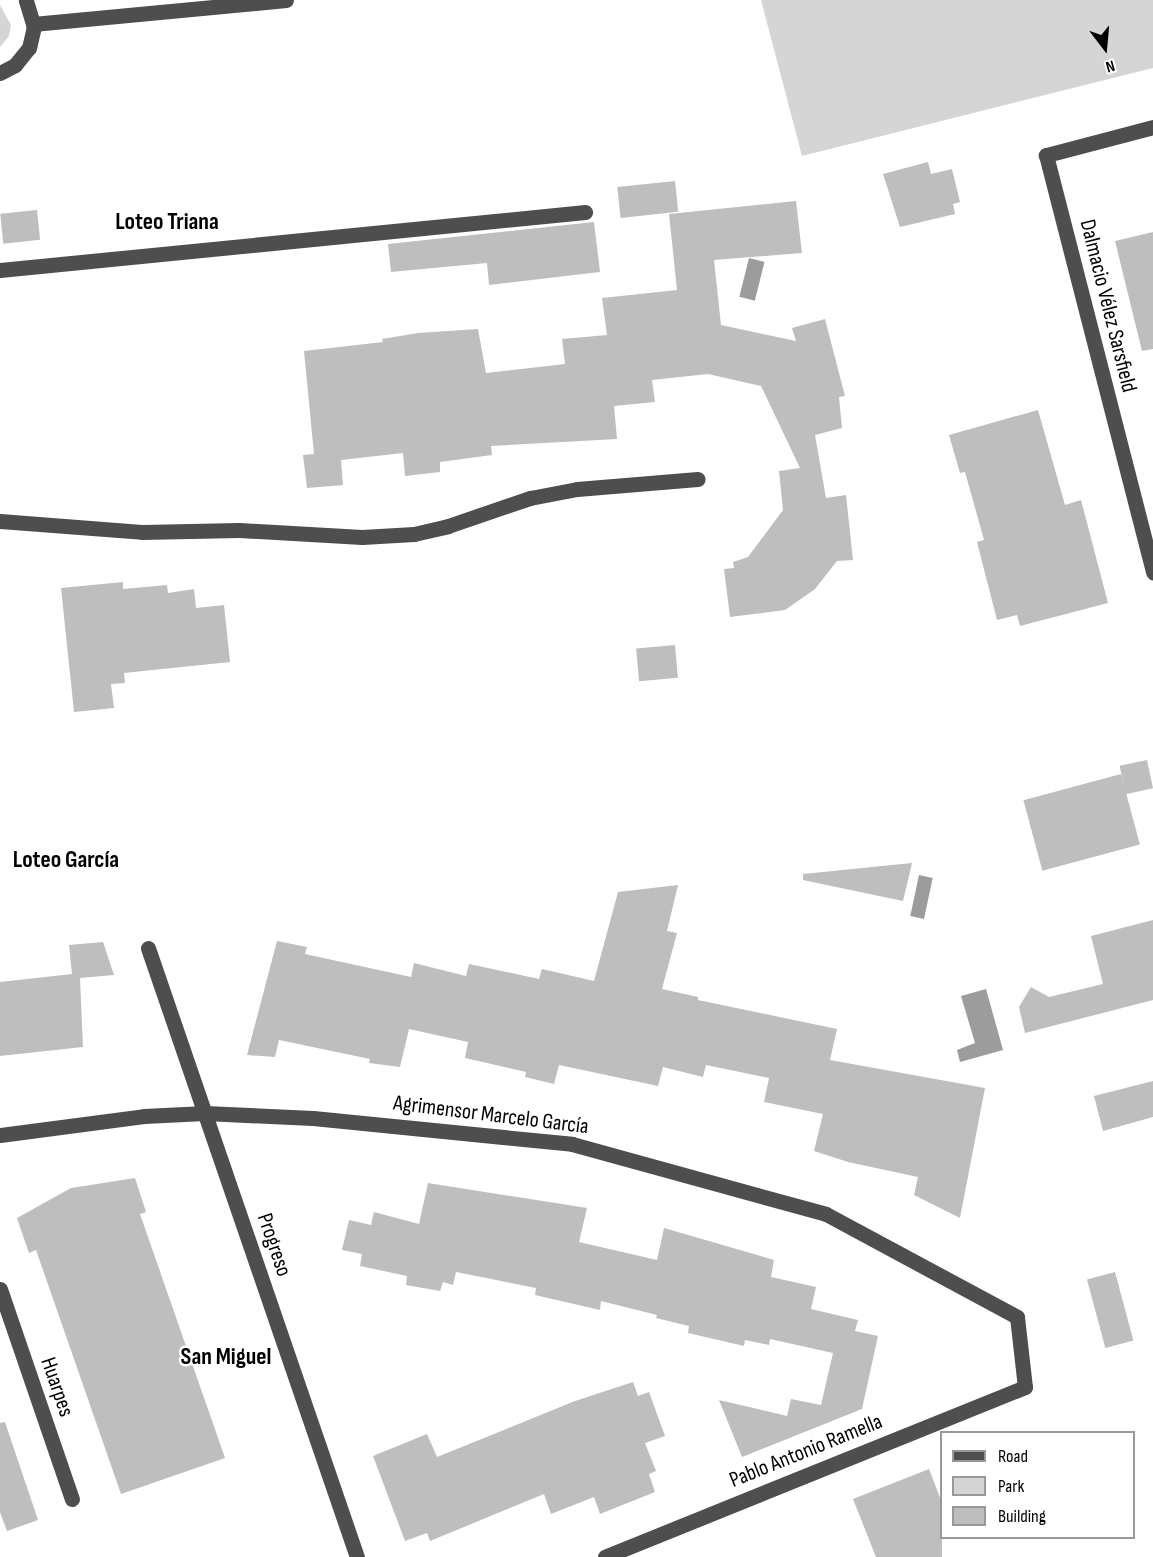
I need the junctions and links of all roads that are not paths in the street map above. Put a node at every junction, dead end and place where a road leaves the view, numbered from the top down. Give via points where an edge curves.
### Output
1 (26, 0) edge
2 (286, 0) edge
3 (33, 24) junction
4 (0, 73) edge
5 (1153, 128) edge
6 (585, 212) dead end
7 (0, 270) edge
8 (698, 479) dead end
9 (0, 521) edge
10 (1153, 573) edge
11 (148, 948) dead end
12 (205, 1113) junction
13 (0, 1135) edge
14 (0, 1289) edge
15 (1025, 1387) joint
16 (72, 1499) dead end
17 (357, 1557) edge
18 (605, 1557) edge

1 - 3 street
2 - 3 street
3 - 4 street via 29,48
5 - 10 street, Dalmacio Vélez Sarsfield via 1046,154
6 - 7 street
8 - 9 street via 577,489 540,496 414,534 362,537 238,530 142,532
11 - 12 street, Progreso
12 - 13 street, Agrimensor Marcelo García via 144,1116
12 - 15 street, Agrimensor Marcelo García via 313,1118 572,1144 826,1214 1017,1317
12 - 17 street, Progreso
14 - 16 street, Huarpes
15 - 18 street, Pablo Antonio Ramella

